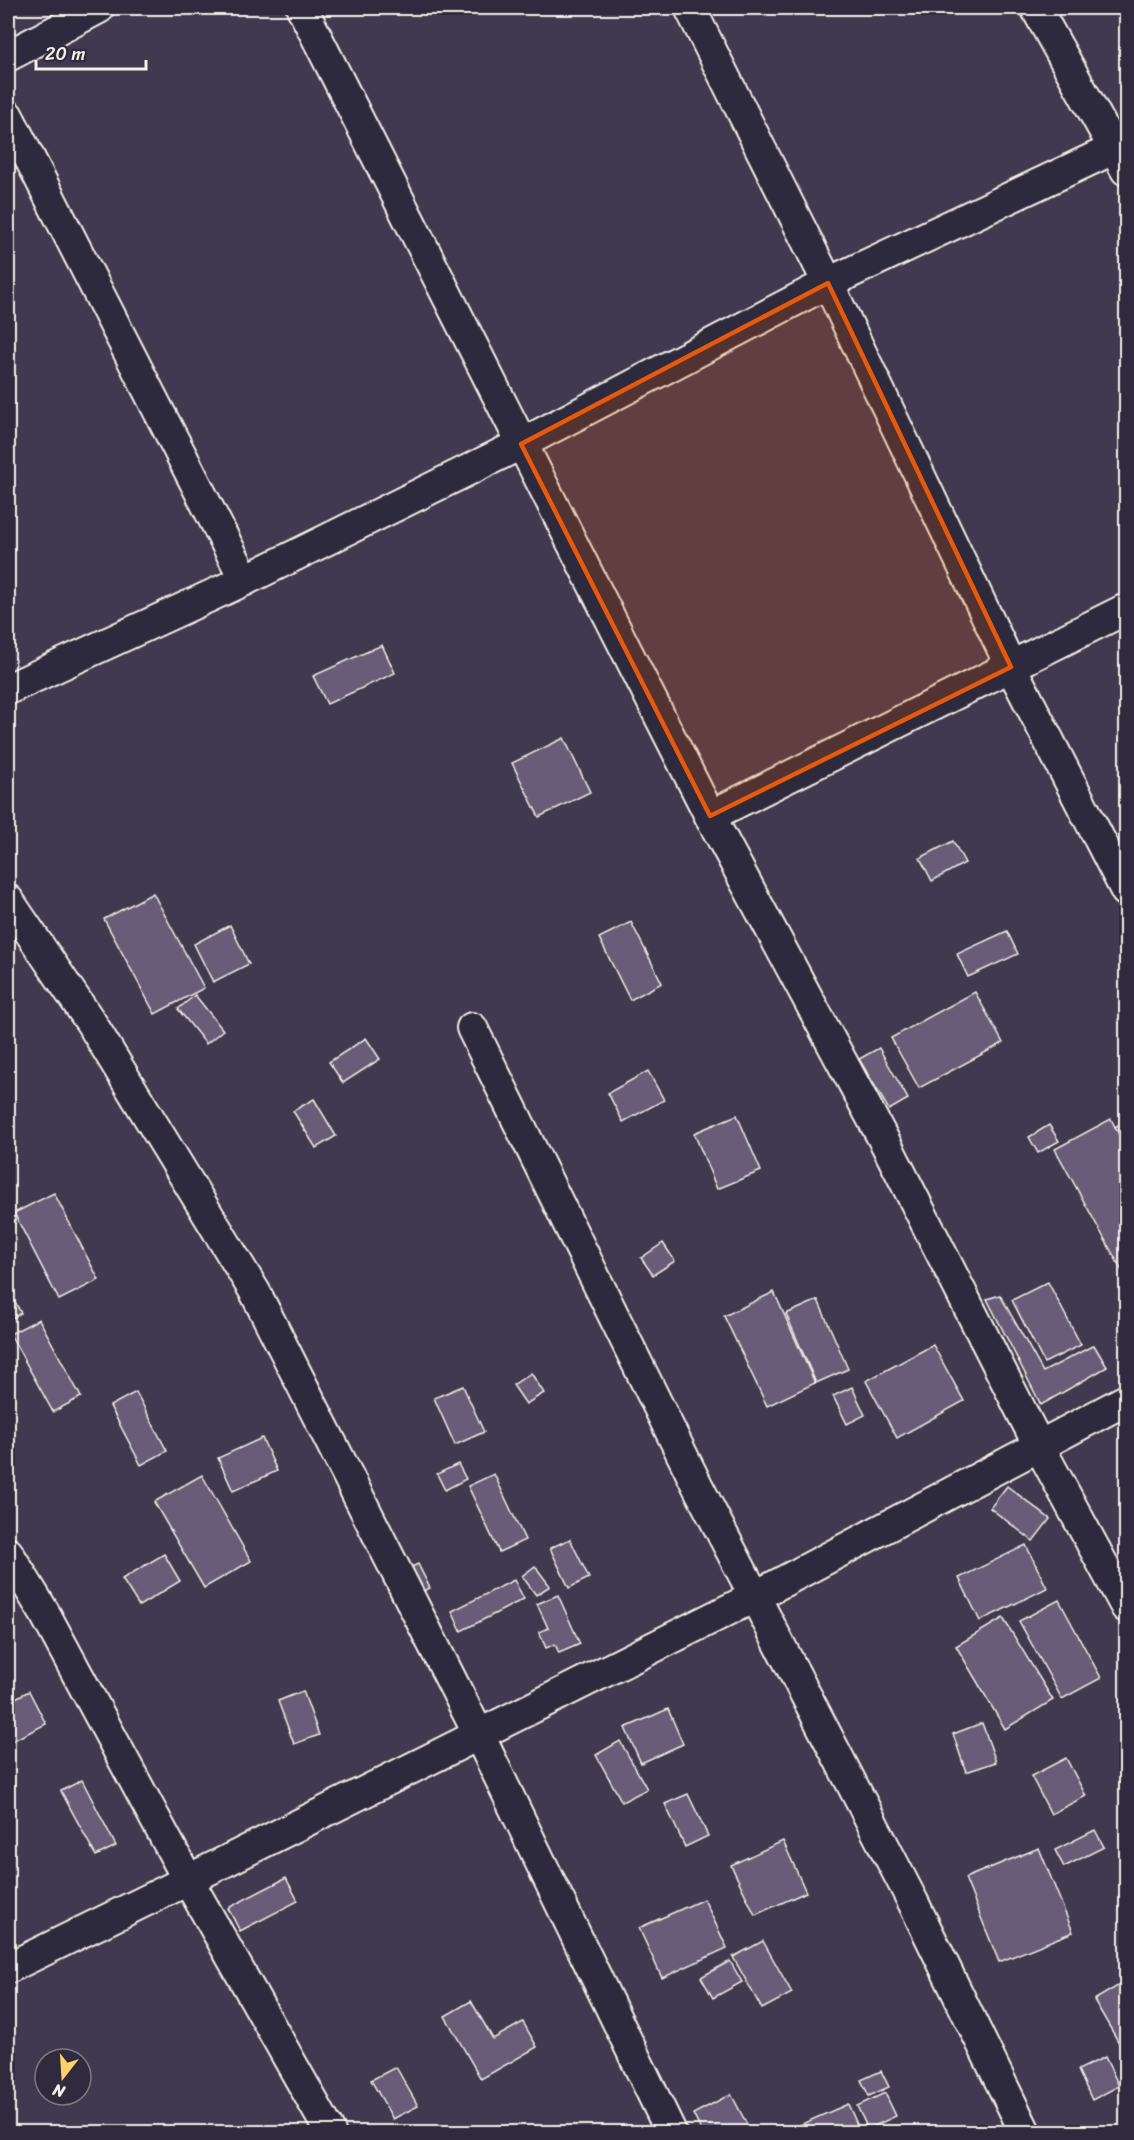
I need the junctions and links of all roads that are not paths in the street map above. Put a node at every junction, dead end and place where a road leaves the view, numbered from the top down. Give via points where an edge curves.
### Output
1 (99, 8) edge
2 (302, 8) edge
3 (690, 8) edge
4 (1036, 8) edge
5 (8, 56) edge
6 (8, 116) edge
7 (1123, 154) edge
8 (828, 283) junction
9 (521, 444) junction
10 (245, 580) junction
11 (1126, 609) edge
12 (1011, 667) junction
13 (8, 689) edge
14 (710, 816) junction
15 (1126, 891) edge
16 (8, 900) edge
17 (472, 1028) dead end
18 (1126, 1400) edge
19 (1039, 1446) junction
20 (8, 1553) edge
21 (754, 1598) junction
22 (1126, 1607) edge
23 (479, 1735) junction
24 (188, 1880) junction
25 (8, 1968) edge
26 (330, 2133) edge
27 (671, 2133) edge
28 (1024, 2133) edge

1 - 5 street
2 - 9 street
3 - 8 street
4 - 7 street
6 - 10 street
7 - 8 street
8 - 9 street
8 - 12 street
9 - 10 street
9 - 14 street
10 - 13 street
11 - 12 street
12 - 14 street
12 - 15 street
14 - 19 street via 881,1136
16 - 23 street via 92,1024 255,1292
17 - 21 street
18 - 19 street
19 - 21 street
19 - 22 street
20 - 24 street via 44,1612
21 - 23 street
21 - 28 street via 913,1902
23 - 24 street
23 - 27 street
24 - 25 street
24 - 26 street

